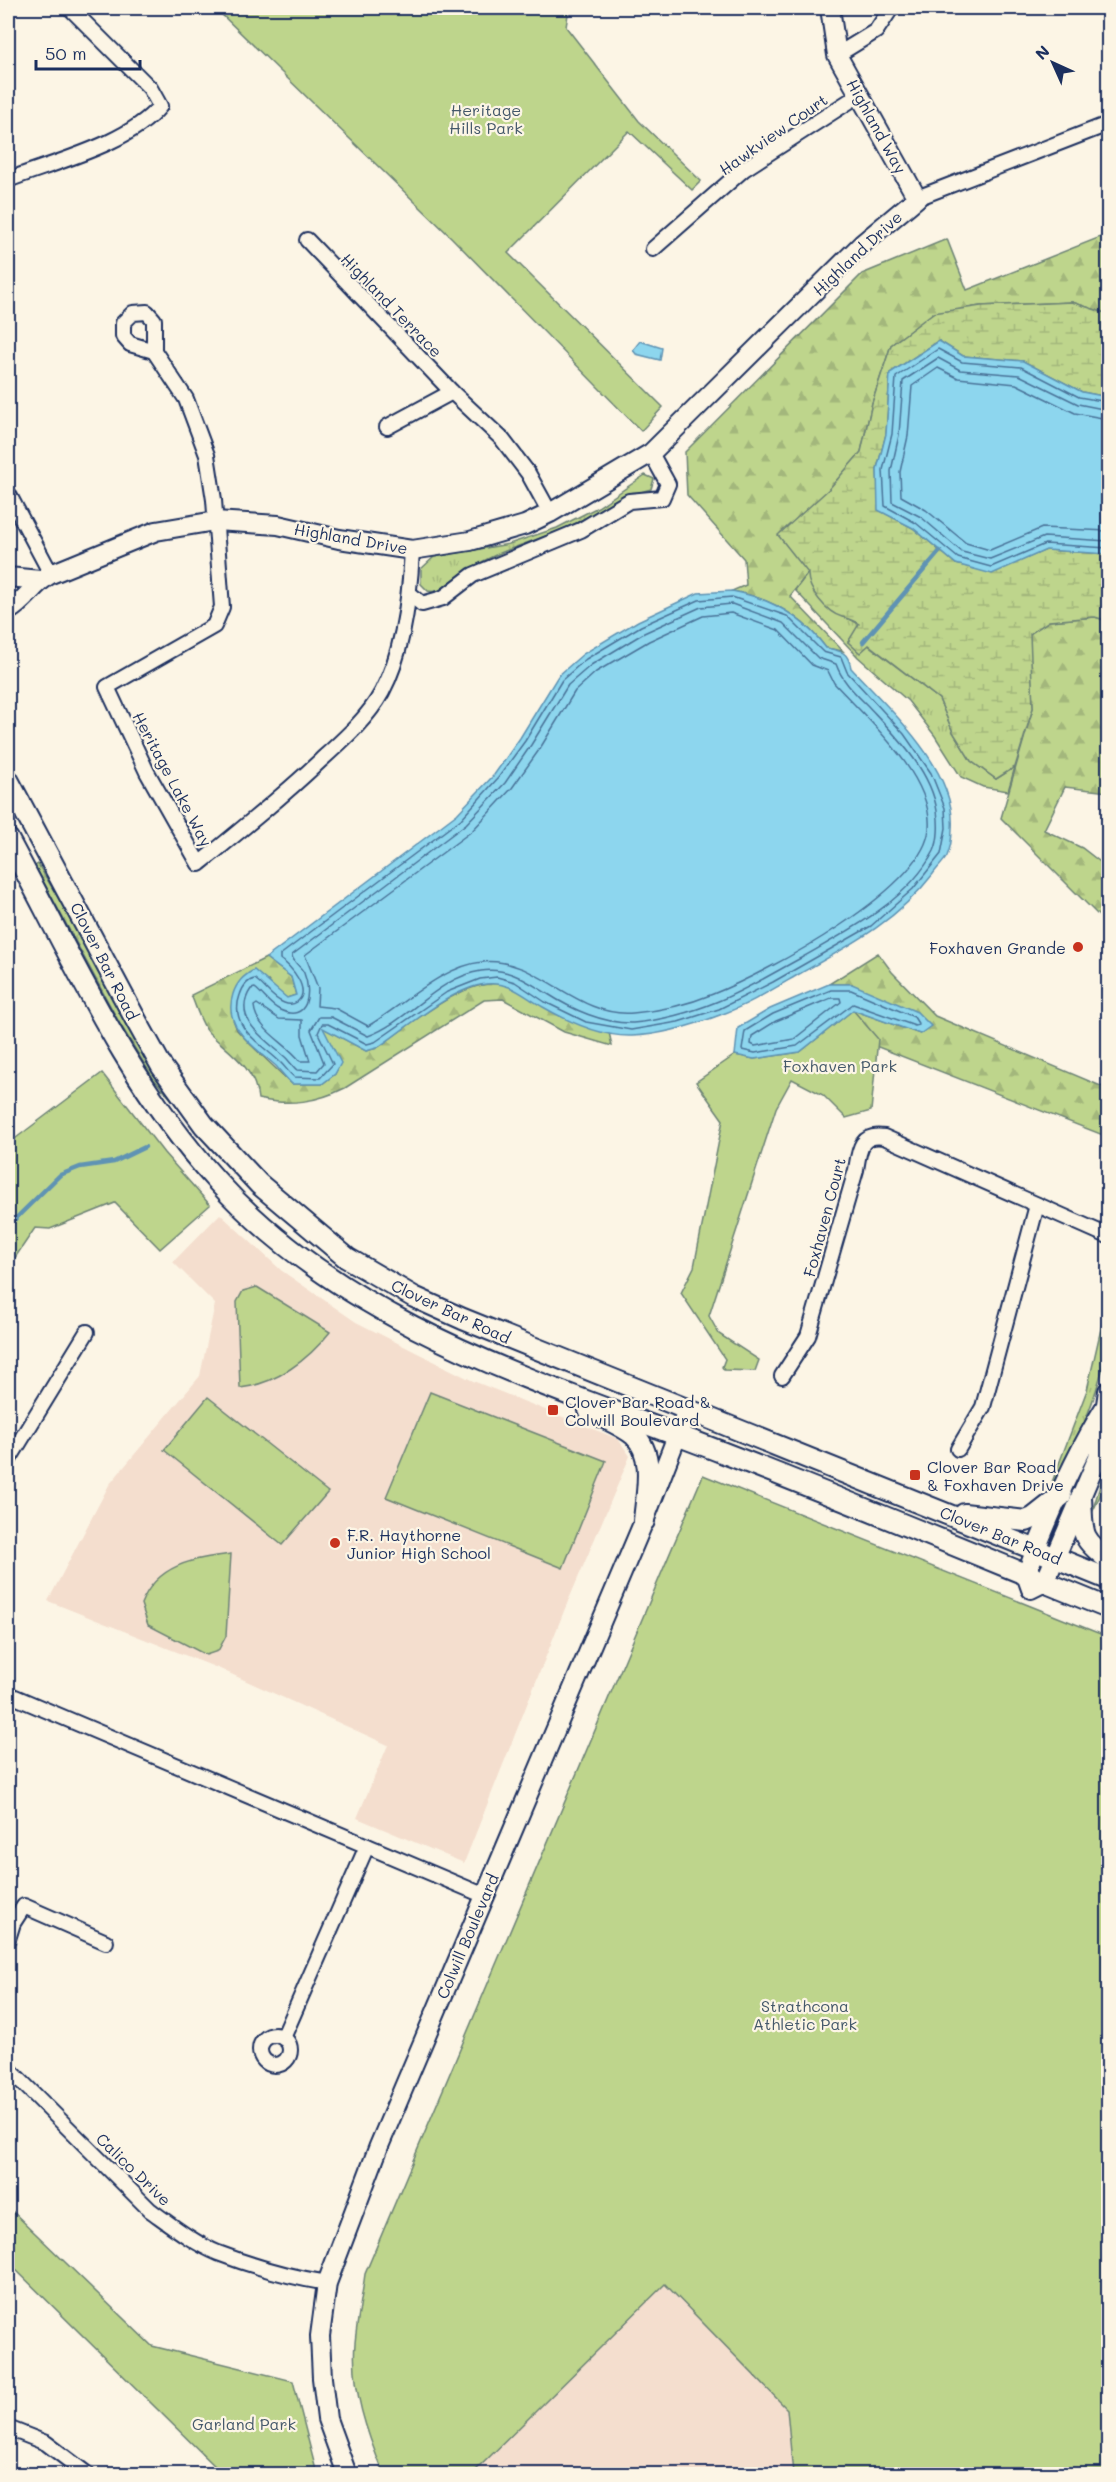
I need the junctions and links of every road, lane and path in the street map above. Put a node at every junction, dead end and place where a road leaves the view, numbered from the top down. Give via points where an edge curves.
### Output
1 (70, 8) edge
2 (830, 8) edge
3 (888, 8) edge
4 (837, 55) junction
5 (859, 95) junction
6 (1108, 124) edge
7 (8, 180) edge
8 (917, 198) junction
9 (307, 240) dead end
10 (653, 249) dead end
11 (154, 351) dead end
12 (452, 392) junction
13 (387, 427) dead end
14 (651, 453) junction
15 (8, 493) edge
16 (550, 513) junction
17 (215, 521) junction
18 (412, 550) junction
19 (8, 577) edge
20 (46, 577) junction
21 (410, 594) junction
22 (8, 611) edge
23 (8, 780) edge
24 (8, 839) edge
25 (1037, 1205) junction
26 (1108, 1236) edge
27 (87, 1332) dead end
28 (782, 1376) dead end
29 (533, 1381) junction
30 (1107, 1399) edge
31 (687, 1410) junction
32 (677, 1435) junction
33 (958, 1449) dead end
34 (8, 1461) edge
35 (1061, 1496) junction
36 (1081, 1497) junction
37 (941, 1511) junction
38 (644, 1521) junction
39 (1036, 1550) junction
40 (1056, 1558) junction
41 (1108, 1559) edge
42 (1026, 1575) junction
43 (1108, 1579) edge
44 (1045, 1582) junction
45 (1108, 1608) edge
46 (8, 1694) edge
47 (367, 1846) junction
48 (483, 1895) junction
49 (8, 1939) edge
50 (106, 1942) dead end
51 (283, 2038) dead end
52 (8, 2068) edge
53 (327, 2283) junction
54 (8, 2428) edge
55 (87, 2475) edge
56 (347, 2475) edge

1 - 7 street via 150,88 160,106 139,127
2 - 4 street, Highland Way
3 - 4 street via 876,32
4 - 5 street, Highland Way
5 - 8 street, Highland Way
5 - 10 street, Hawkview Court via 744,170
6 - 8 street, Highland Drive
8 - 14 street, Highland Drive via 862,244
9 - 12 street, Highland Terrace
11 - 17 street via 186,399 207,455
12 - 13 street
12 - 16 street, Highland Terrace via 502,439 528,473
14 - 16 street, Highland Drive
14 - 21 street via 668,484 662,498 629,501 581,530 473,575 442,598 422,604
15 - 20 street
16 - 18 street, Highland Drive via 525,525 470,541
17 - 18 street, Highland Drive via 278,525
17 - 20 street, Highland Drive via 156,531
17 - 21 street, Heritage Lake Way via 222,607 214,626 107,687 147,772 199,864 283,796 356,726 382,692 398,647
18 - 21 street, Heritage Lake Way
19 - 20 street, Highland Drive
20 - 22 street, Highland Drive via 24,602
23 - 31 main road, Clover Bar Road via 162,1066 204,1125 259,1184 347,1258 414,1297
24 - 29 main road, Clover Bar Road via 145,1087 217,1181 279,1240 339,1285 418,1329
25 - 26 street, Foxhaven Court
25 - 28 street, Foxhaven Court via 884,1137 867,1138 860,1147 808,1336
25 - 33 street via 983,1407
27 - 34 street
29 - 32 main road, Clover Bar Road
29 - 38 main road via 634,1435 644,1447 648,1473
30 - 35 street via 1079,1449
30 - 36 street via 1098,1457
31 - 32 street, Colwill Boulevard
31 - 37 main road, Clover Bar Road
32 - 38 street, Colwill Boulevard
32 - 42 main road, Clover Bar Road
35 - 37 main road via 1026,1521
35 - 39 street
36 - 40 street
36 - 41 main road via 1082,1530 1087,1543
37 - 39 main road, Clover Bar Road
38 - 48 street, Colwill Boulevard
39 - 40 main road, Clover Bar Road
39 - 42 street
40 - 43 main road, Clover Bar Road
40 - 44 street
42 - 44 main road, Clover Bar Road
44 - 45 main road, Clover Bar Road
46 - 47 street
47 - 48 street
47 - 51 street
48 - 53 street, Colwill Boulevard
49 - 50 street via 12,1923 24,1906
52 - 53 street, Calico Drive via 150,2210 216,2252
53 - 56 street, Colwill Boulevard via 320,2336 322,2378 327,2419
54 - 55 street via 46,2443

